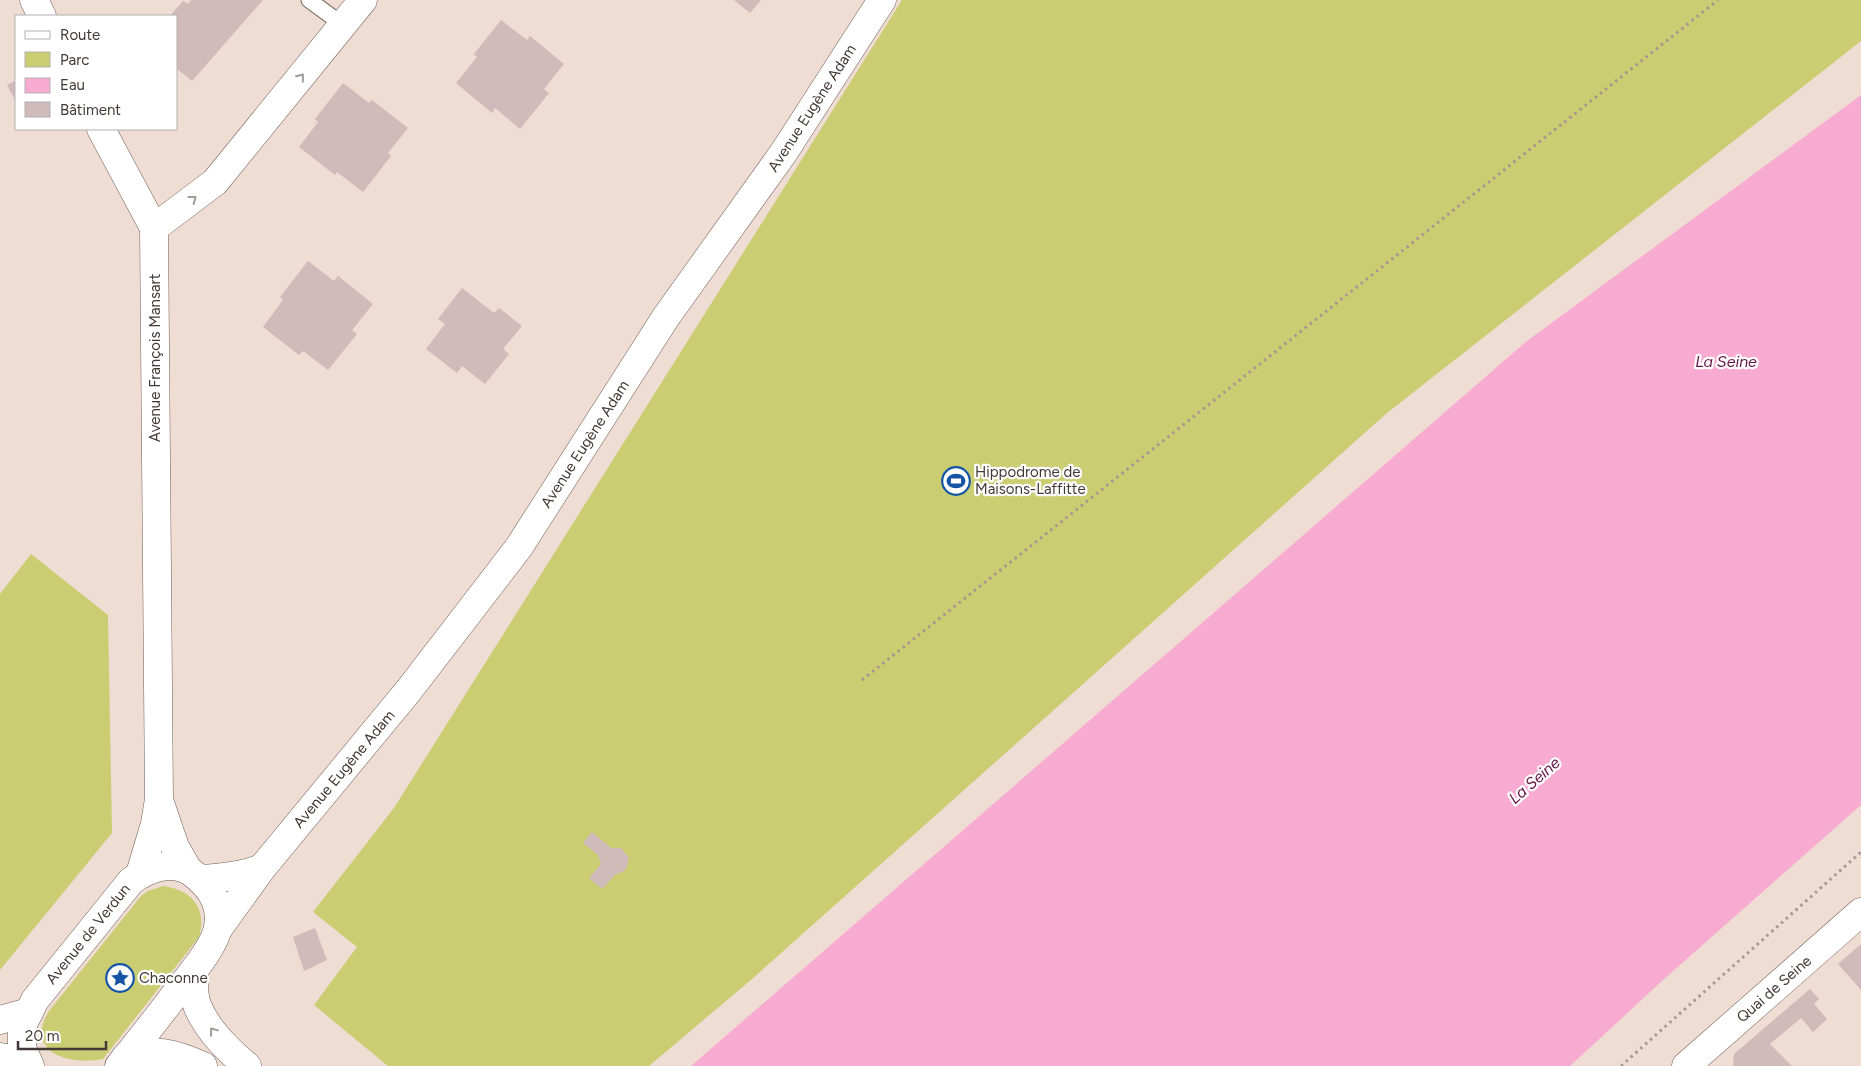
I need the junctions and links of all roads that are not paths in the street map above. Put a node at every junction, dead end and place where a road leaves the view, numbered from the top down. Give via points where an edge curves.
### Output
1 (34, 0) edge
2 (309, 0) edge
3 (363, 0) edge
4 (882, 0) edge
5 (42, 15) edge
6 (343, 25) junction
7 (102, 130) edge
8 (154, 228) junction
9 (159, 799) junction
10 (262, 868) junction
11 (140, 874) junction
12 (194, 875) junction
13 (1861, 912) edge
14 (218, 929) junction
15 (194, 970) junction
16 (29, 1012) junction
17 (0, 1020) edge
18 (0, 1056) edge
19 (122, 1062) edge
20 (1696, 1063) edge
21 (29, 1064) edge
22 (203, 1066) edge
23 (246, 1066) edge

1 - 5 street
2 - 6 lane
3 - 6 street
4 - 10 street, Avenue Eugène Adam via 784,152 666,318 519,547 410,690
8 -> 6 street via 216,182
7 - 8 street
8 - 9 street, Avenue François Mansart
9 - 11 street, Avenue François Mansart
9 - 12 street, Avenue François Mansart via 175,846
10 - 12 street via 226,878
10 - 14 street, Avenue Eugène Adam
11 - 12 street, Avenue de Verdun via 159,867 179,868
11 - 16 street, Avenue de Verdun via 130,881 35,1000
12 - 14 street via 216,899
13 - 20 street, Quai de Seine
14 - 15 street
15 - 19 street
23 -> 15 street via 206,1022 197,1004
16 - 17 street
16 - 21 street, Avenue de Verdun via 22,1034 22,1048
18 - 21 street, Avenue de Verdun
19 - 22 street via 142,1053 154,1052

